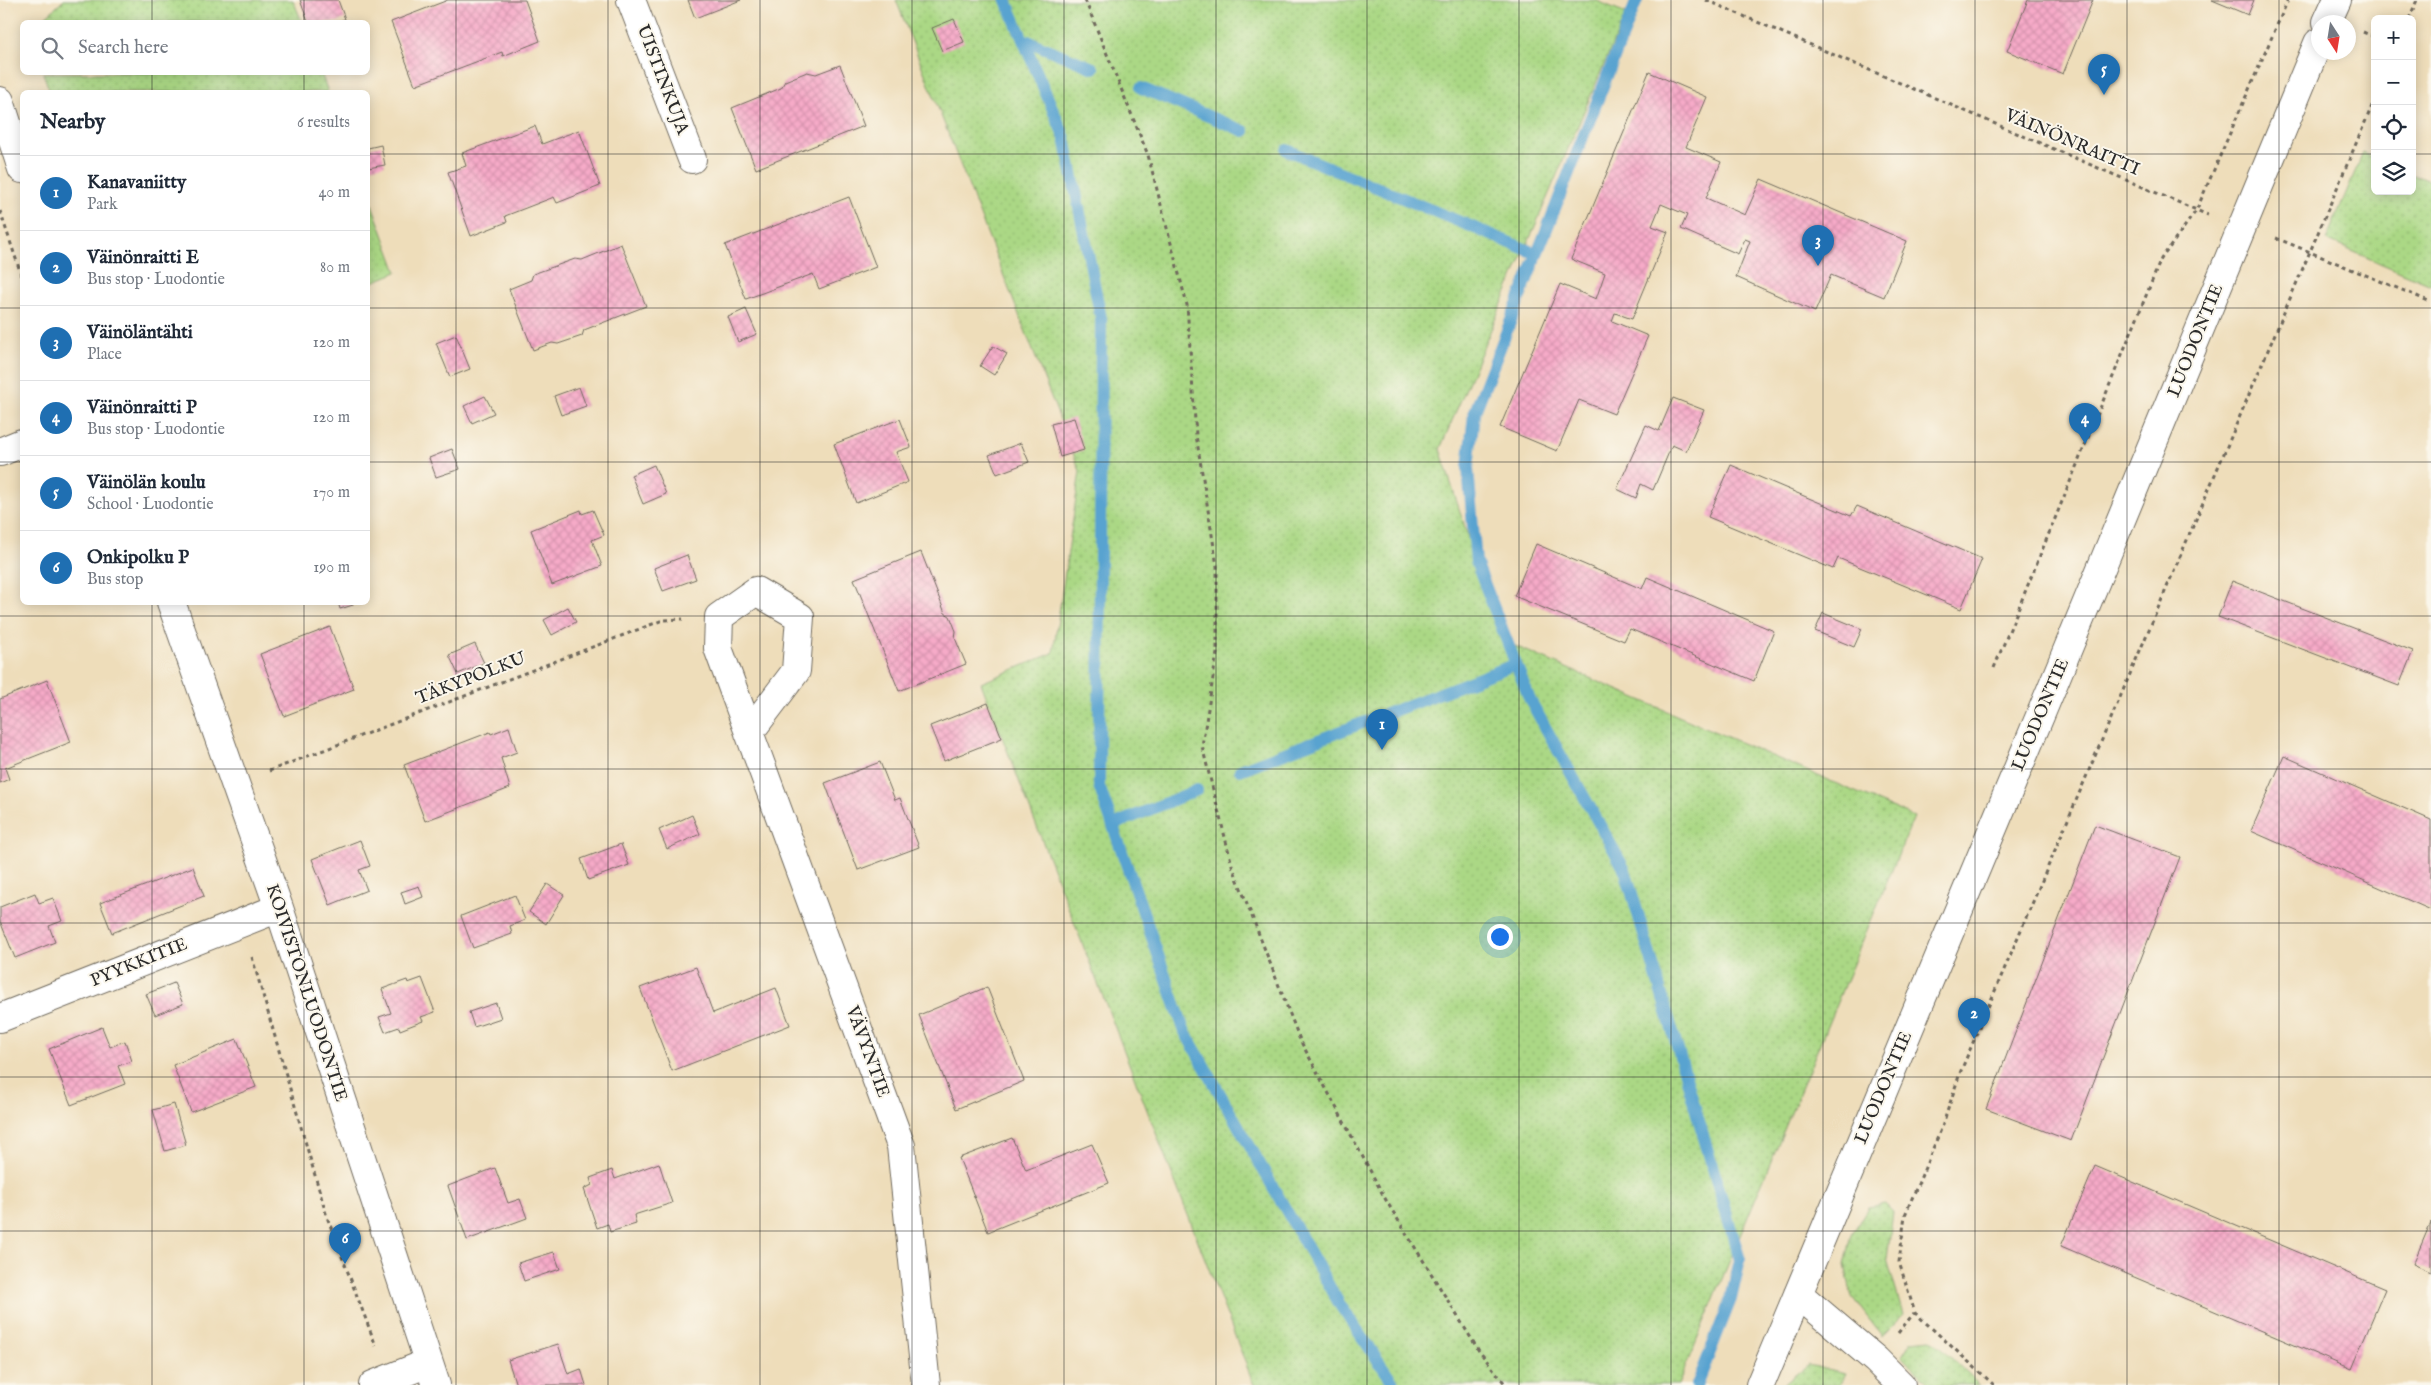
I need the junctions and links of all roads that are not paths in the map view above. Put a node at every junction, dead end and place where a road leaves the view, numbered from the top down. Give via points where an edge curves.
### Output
1 (631, 0) edge
2 (2337, 0) edge
3 (2330, 15) edge
4 (2311, 60) edge
5 (0, 102) edge
6 (692, 159) dead end
7 (20, 163) edge
8 (20, 444) edge
9 (0, 452) edge
10 (173, 605) edge
11 (749, 733) junction
12 (279, 908) junction
13 (0, 1018) edge
14 (1798, 1294) junction
15 (432, 1374) edge
16 (380, 1382) edge
17 (926, 1385) edge
18 (1760, 1385) edge
19 (1901, 1385) edge

1 - 6 street, UISTINKUJA
2 - 3 street
4 - 14 street, LUODONTIE
5 - 7 street
8 - 9 street
10 - 12 street, KOIVISTONLUODONTIE
11 - 11 street, VÄVYNTIE via 796,670 800,617 756,591 719,617 718,648
11 - 17 street, VÄVYNTIE via 901,1146
12 - 13 street, PYYKKITIE
12 - 15 street, KOIVISTONLUODONTIE
14 - 18 street, LUODONTIE
14 - 19 street
15 - 16 street

